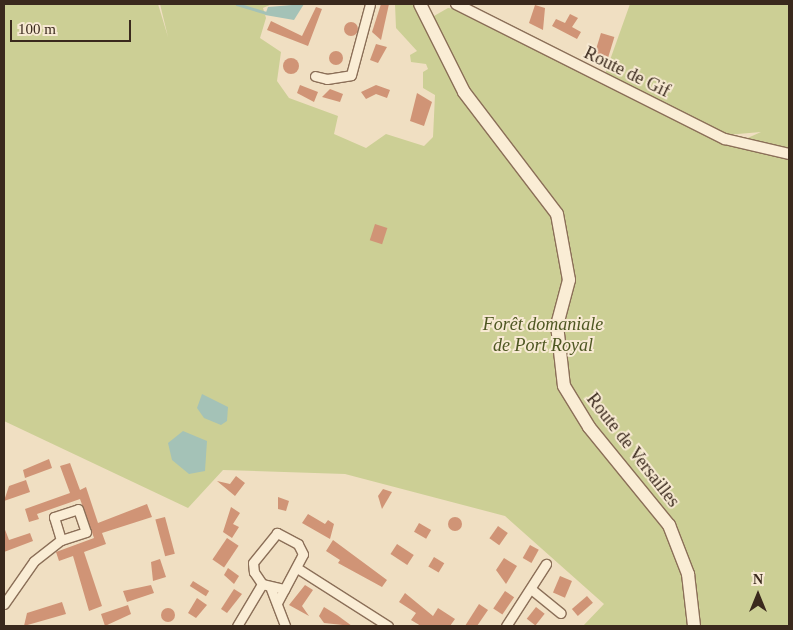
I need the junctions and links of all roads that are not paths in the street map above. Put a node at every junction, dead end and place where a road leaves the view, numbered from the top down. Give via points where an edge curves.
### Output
1 (370, 4) edge
2 (420, 4) edge
3 (456, 4) edge
4 (315, 76) dead end
5 (789, 154) edge
6 (61, 540) dead end
7 (546, 564) dead end
8 (298, 568) junction
9 (267, 587) junction
10 (284, 589) junction
11 (531, 590) junction
12 (277, 603) junction
13 (4, 604) edge
14 (561, 613) dead end
15 (237, 626) edge
16 (284, 626) edge
17 (388, 626) edge
18 (506, 626) edge
19 (694, 626) edge

1 - 4 street via 350,75 327,79
2 - 19 main road, Route de Versailles via 444,56 478,113 557,214 569,280 557,325 564,386 589,427 669,525 688,574
3 - 5 street, Route de Gif via 725,139
6 - 13 street via 34,560
7 - 11 street
8 - 9 street via 302,548 277,533 253,564
8 - 10 street
8 - 17 street
9 - 10 street
9 - 12 street
9 - 15 street
10 - 12 street
11 - 14 street
11 - 18 street
12 - 16 street

